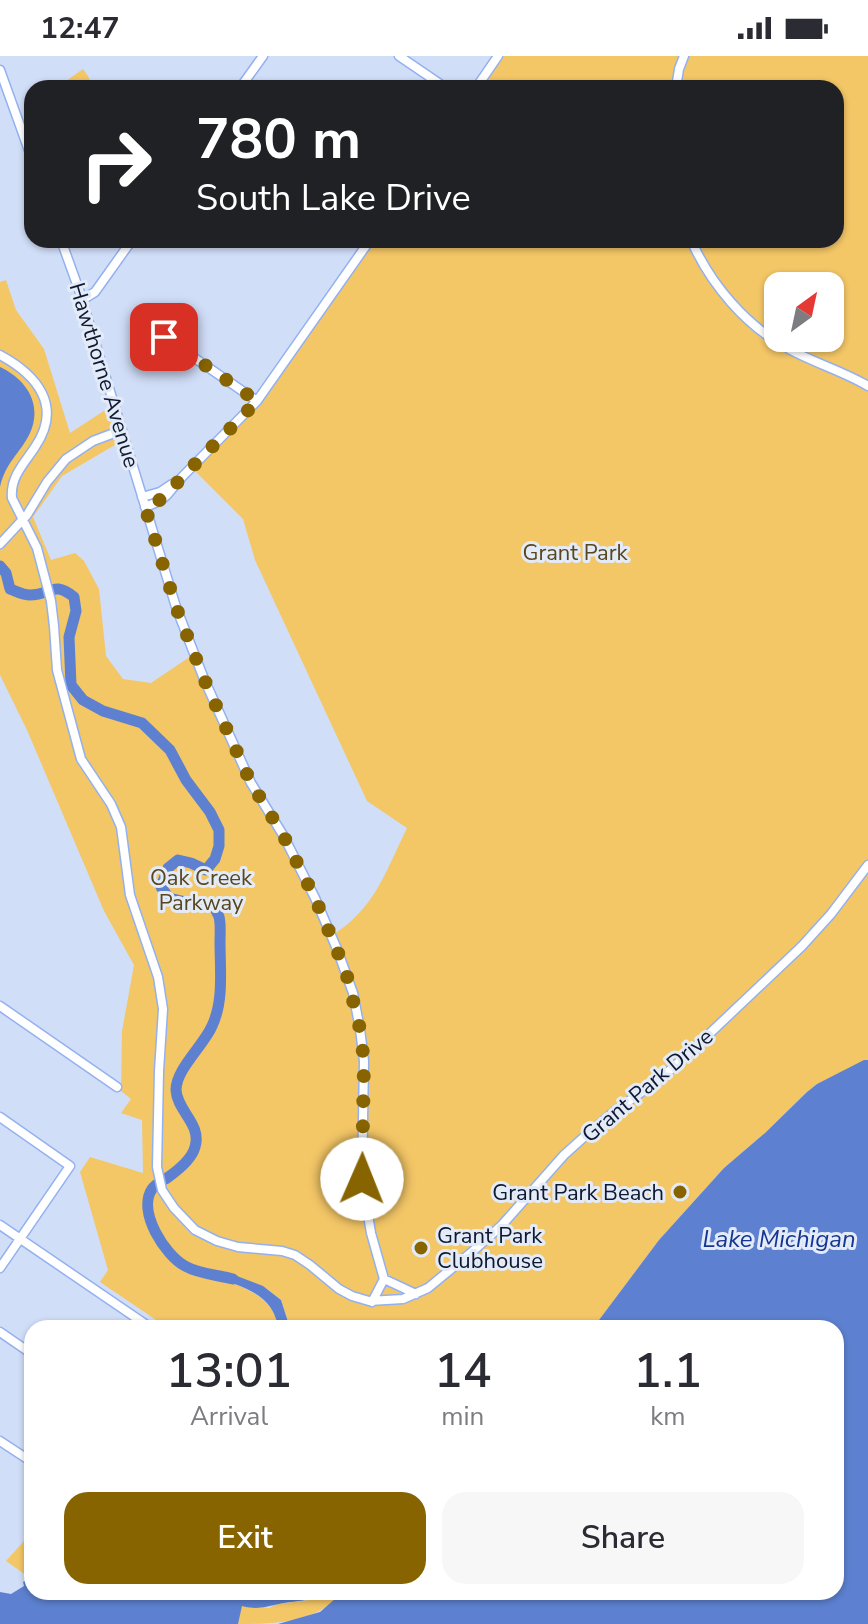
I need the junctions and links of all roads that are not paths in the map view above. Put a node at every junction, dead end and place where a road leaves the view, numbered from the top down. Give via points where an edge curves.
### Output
1 (263, 56) edge
2 (399, 56) edge
3 (498, 56) edge
4 (684, 56) edge
5 (0, 70) edge
6 (246, 80) edge
7 (434, 80) edge
8 (482, 80) edge
9 (677, 80) edge
10 (24, 137) edge
11 (64, 248) edge
12 (126, 248) edge
13 (364, 248) edge
14 (696, 248) edge
15 (82, 300) junction
16 (164, 337) dead end
17 (0, 355) edge
18 (868, 386) edge
19 (257, 401) junction
20 (122, 430) junction
21 (182, 477) junction
22 (142, 497) junction
23 (145, 507) junction
24 (22, 520) junction
25 (1, 543) edge
26 (868, 865) edge
27 (2, 1012) edge
28 (117, 1087) dead end
29 (0, 1117) edge
30 (0, 1225) edge
31 (21, 1239) junction
32 (0, 1268) edge
33 (384, 1279) junction
34 (417, 1294) junction
35 (372, 1302) junction
36 (139, 1320) edge
37 (0, 1332) edge
38 (24, 1348) edge
39 (0, 1441) edge
40 (24, 1457) edge

1 - 6 street
2 - 7 street
3 - 8 street
4 - 9 street
5 - 10 street
11 - 15 street, Hawthorne Avenue
12 - 15 street via 95,292
13 - 19 street
14 - 18 street via 718,287 755,325 788,349
15 - 20 street, Hawthorne Avenue
16 - 19 street
17 - 24 street via 31,375 46,411 43,432 11,491
19 - 21 street
20 - 22 street, Hawthorne Avenue
20 - 24 street via 66,459
21 - 22 street
21 - 23 street via 160,501
22 - 23 street, Hawthorne Avenue
23 - 33 street, Hawthorne Avenue via 204,679 251,783 315,898 350,983 364,1061 362,1179
24 - 25 street
24 - 35 street via 34,541 51,601 59,680 81,759 119,820 132,903 161,987 157,1133 162,1190 200,1233 229,1245 290,1253 339,1289
26 - 34 street, Grant Park Drive via 802,946 718,1027 584,1137 502,1225
27 - 28 street
29 - 31 street via 70,1166
30 - 31 street
31 - 32 street
31 - 36 street
33 - 34 street
33 - 35 street
34 - 35 street
37 - 38 street
39 - 40 street

